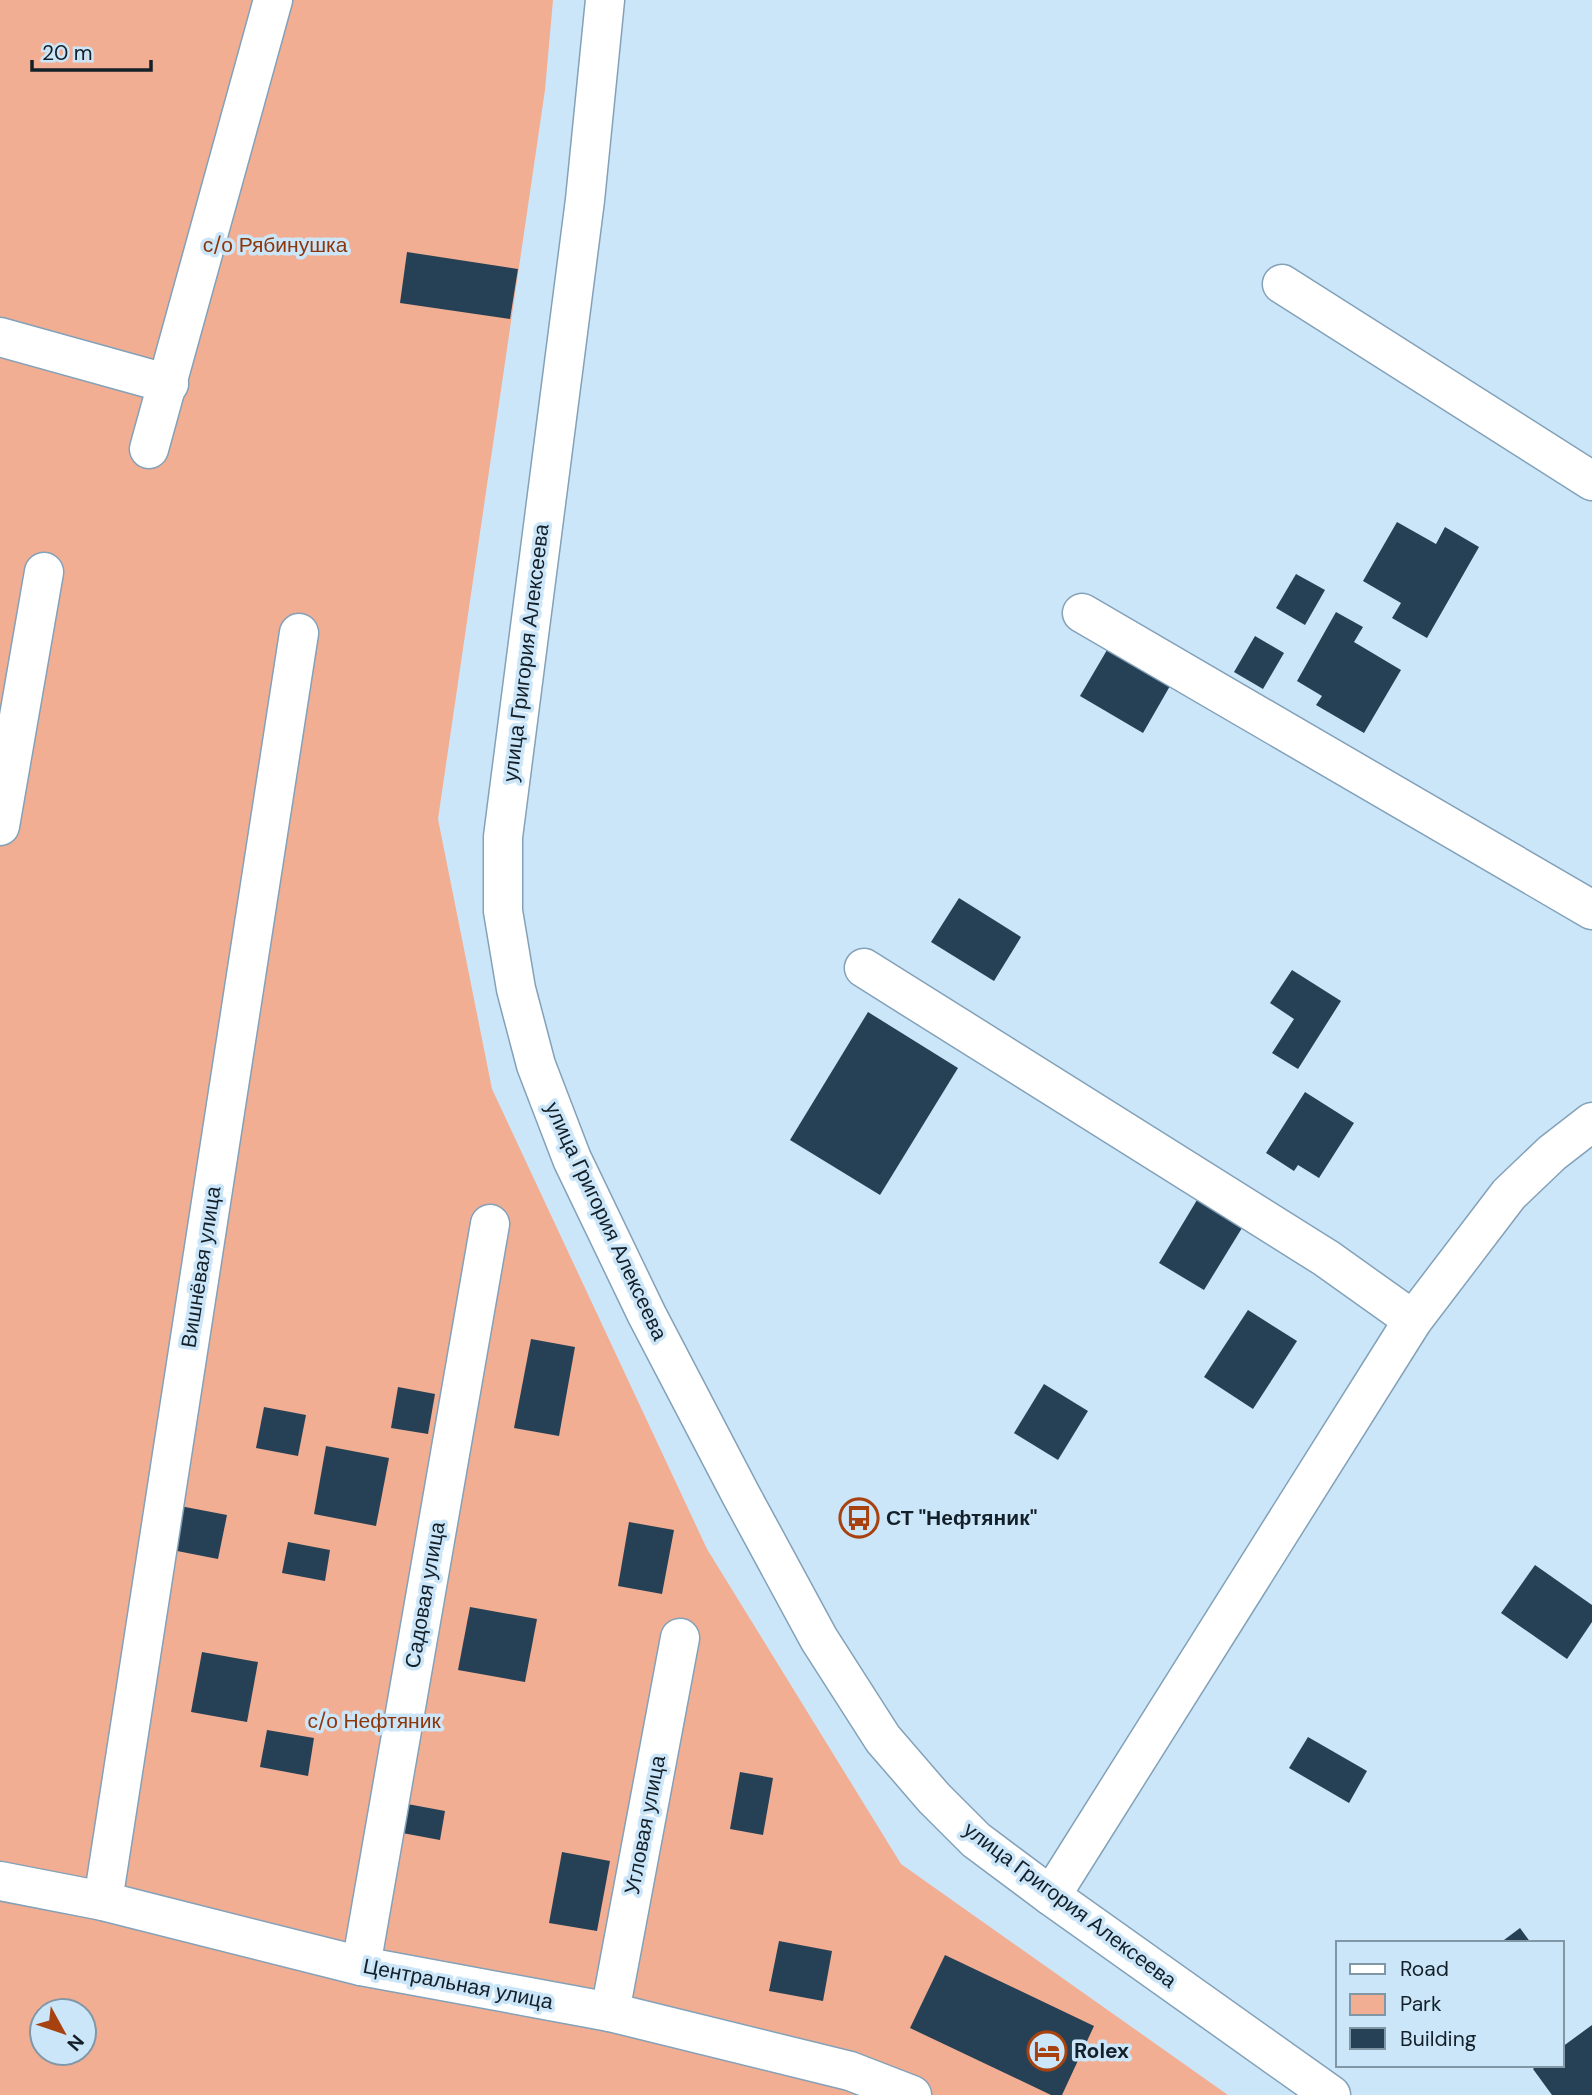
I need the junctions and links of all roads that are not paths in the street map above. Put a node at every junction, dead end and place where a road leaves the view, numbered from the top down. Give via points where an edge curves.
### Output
1 (273, 0) edge
2 (605, 0) edge
3 (1282, 285) dead end
4 (0, 337) edge
5 (169, 384) junction
6 (149, 449) dead end
7 (1592, 481) edge
8 (44, 572) dead end
9 (1082, 613) dead end
10 (299, 633) dead end
11 (0, 826) edge
12 (1592, 911) edge
13 (864, 968) dead end
14 (1592, 1122) edge
15 (489, 1224) dead end
16 (1412, 1320) junction
17 (680, 1638) dead end
18 (0, 1881) edge
19 (1051, 1896) junction
20 (103, 1901) junction
21 (361, 1966) junction
22 (610, 2012) junction
23 (912, 2095) edge
24 (1331, 2095) edge

1 - 5 street
2 - 19 street, улица Григория Алексеева via 585,200 503,837 503,911 516,989 536,1065 572,1159 647,1315 819,1639 883,1739 934,1798 976,1840
3 - 7 street
4 - 5 street
5 - 6 street
8 - 11 street
9 - 12 street
10 - 20 street, Вишнёвая улица
13 - 16 street via 1325,1258
14 - 16 street via 1509,1194
15 - 21 street, Садовая улица
16 - 19 street
17 - 22 street, Угловая улица
18 - 20 street, Центральная улица
19 - 24 street, улица Григория Алексеева
20 - 21 street, Центральная улица
21 - 22 street, Центральная улица
22 - 23 street, Центральная улица via 850,2071

